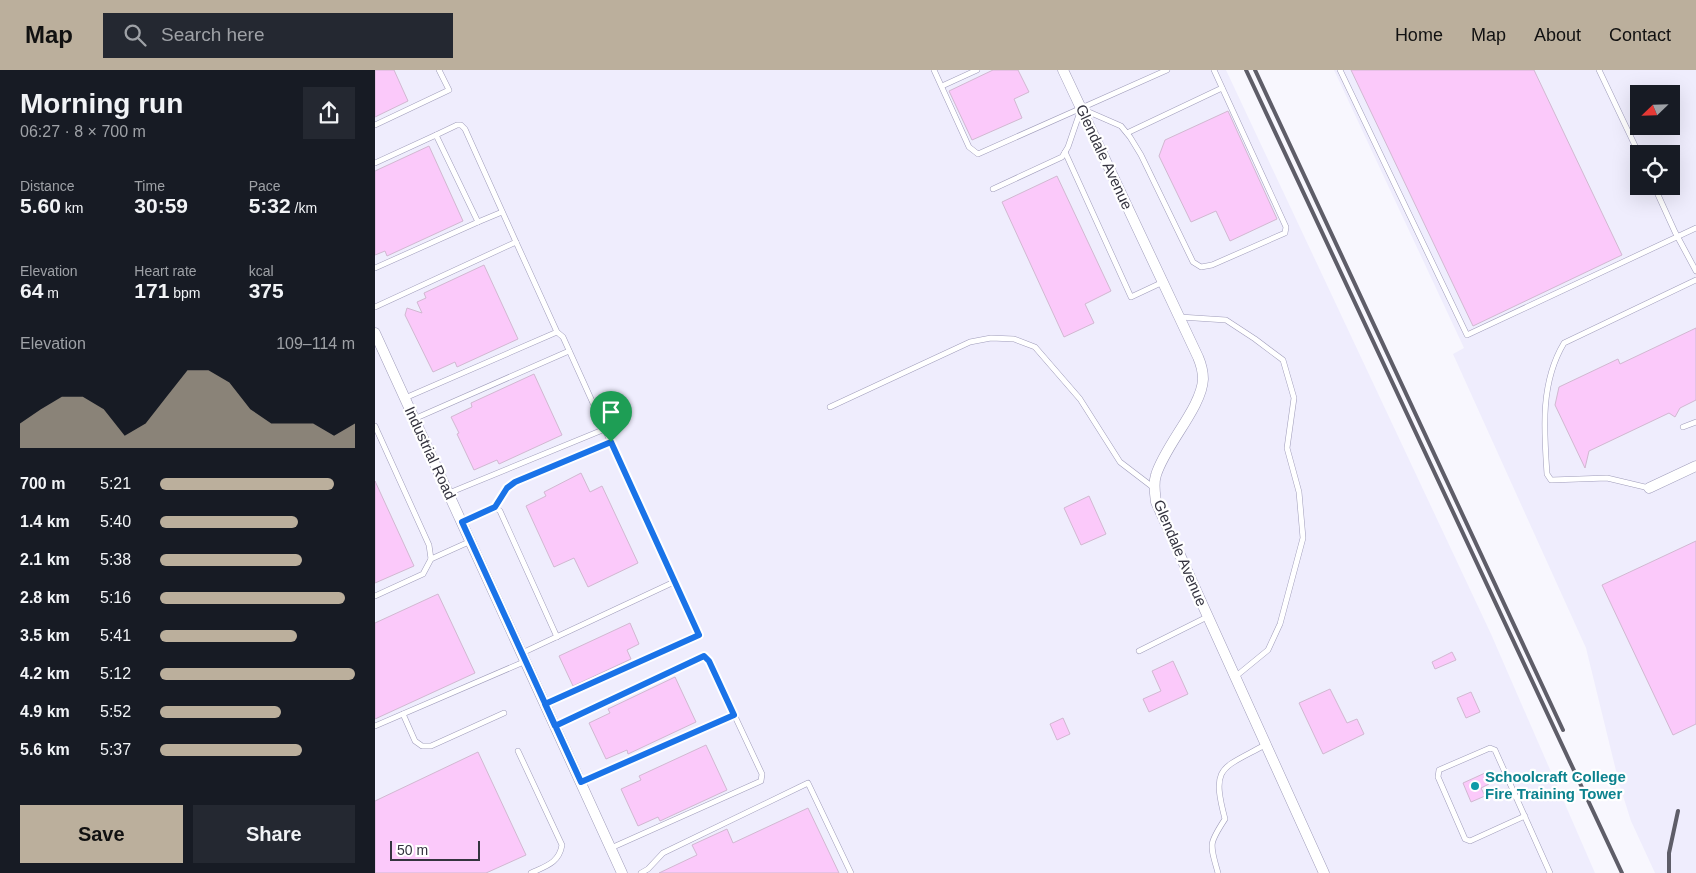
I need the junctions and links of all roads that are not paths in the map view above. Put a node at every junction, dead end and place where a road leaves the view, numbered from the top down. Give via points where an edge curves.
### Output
1 (439, 70) edge
2 (934, 70) edge
3 (977, 70) edge
4 (1063, 70) edge
5 (1167, 70) edge
6 (1214, 70) edge
7 (1340, 70) edge
8 (1599, 70) edge
9 (942, 86) junction
10 (1222, 88) junction
11 (1081, 108) junction
12 (375, 125) edge
13 (1127, 133) junction
14 (436, 135) junction
15 (1635, 145) edge
16 (1065, 152) junction
17 (375, 163) edge
18 (993, 189) dead end
19 (1658, 195) edge
20 (502, 212) junction
21 (478, 222) junction
22 (1696, 228) edge
23 (1677, 237) junction
24 (516, 242) junction
25 (375, 268) edge
26 (1696, 271) edge
27 (1696, 280) edge
28 (1163, 282) junction
29 (375, 306) edge
30 (1179, 317) junction
31 (557, 332) junction
32 (376, 337) edge
33 (569, 351) junction
34 (405, 398) junction
35 (831, 407) dead end
36 (415, 419) junction
37 (1696, 422) edge
38 (375, 426) edge
39 (1683, 427) dead end
40 (605, 429) junction
41 (611, 442) junction
42 (1696, 466) edge
43 (1154, 488) junction
44 (1649, 488) joint
45 (449, 493) junction
46 (495, 507) junction
47 (462, 522) junction
48 (471, 541) junction
49 (431, 559) junction
50 (674, 582) junction
51 (375, 596) edge
52 (1207, 617) junction
53 (557, 637) junction
54 (1139, 651) dead end
55 (524, 657) junction
56 (1235, 678) junction
57 (545, 704) junction
58 (504, 713) dead end
59 (403, 714) junction
60 (734, 715) junction
61 (375, 726) edge
62 (555, 726) junction
63 (1265, 745) junction
64 (519, 751) dead end
65 (581, 782) junction
66 (1525, 816) junction
67 (611, 848) junction
68 (619, 872) edge
69 (531, 873) edge
70 (641, 873) edge
71 (851, 873) edge
72 (1218, 873) edge
73 (1324, 873) edge
74 (1550, 873) edge

1 - 12 lane via 449,90
2 - 9 lane
3 - 9 lane
4 - 11 street, Glendale Avenue
5 - 11 lane
6 - 10 lane
7 - 23 lane via 1467,335
8 - 15 lane
9 - 11 lane via 969,147 978,154
10 - 13 lane
10 - 13 lane via 1286,227 1285,233 1212,265 1201,267 1193,262
11 - 13 lane via 1121,126
11 - 16 lane
11 - 28 street, Glendale Avenue
14 - 17 lane
14 - 20 lane via 457,125 465,129
14 - 21 lane
16 - 18 lane via 1045,166
16 - 28 lane via 1131,297
19 - 23 lane
20 - 21 lane
20 - 24 lane
21 - 25 lane
22 - 23 lane
23 - 26 lane
24 - 29 lane
24 - 31 lane
27 - 44 lane via 1564,343 1545,394 1547,474 1551,480 1607,478
28 - 30 street, Glendale Avenue
30 - 43 street, Glendale Avenue via 1202,368 1202,387 1162,459
30 - 56 lane via 1226,320 1255,339 1283,360 1294,398 1287,448 1299,492 1303,538 1280,624 1268,650
31 - 33 lane
31 - 34 lane
32 - 34 street, Industrial Road
33 - 36 lane
33 - 40 lane
34 - 36 street, Industrial Road
35 - 43 lane via 970,342 991,338 1014,339 1035,347 1050,362 1080,399 1120,462
36 - 45 street, Industrial Road
37 - 39 lane
38 - 49 lane via 429,544
40 - 41 lane
40 - 45 lane
41 - 46 lane via 515,482
41 - 50 lane
42 - 44 street
43 - 52 street, Glendale Avenue via 1156,502
45 - 47 street, Industrial Road
46 - 47 lane
46 - 53 lane via 500,511
47 - 48 street, Industrial Road
48 - 49 lane
48 - 55 street, Industrial Road
49 - 51 lane via 423,574
50 - 53 lane
50 - 57 lane via 699,635
52 - 54 lane
52 - 56 street, Glendale Avenue
53 - 55 lane
55 - 57 street, Industrial Road
55 - 59 lane
56 - 63 street, Glendale Avenue
57 - 62 street, Industrial Road
58 - 59 lane via 431,746 422,746 415,741
59 - 61 lane
60 - 62 lane via 704,656
60 - 65 lane
60 - 67 lane via 762,774 761,781
62 - 65 street, Industrial Road
63 - 72 lane via 1225,767 1219,778 1225,819 1212,840 1211,849
63 - 73 street, Glendale Avenue
64 - 69 lane via 562,845 561,855
65 - 67 street, Industrial Road
66 - 66 lane via 1495,750 1490,748 1439,770 1437,777 1465,839 1470,842
66 - 74 lane
67 - 68 street, Industrial Road
70 - 71 lane via 663,853 808,783

